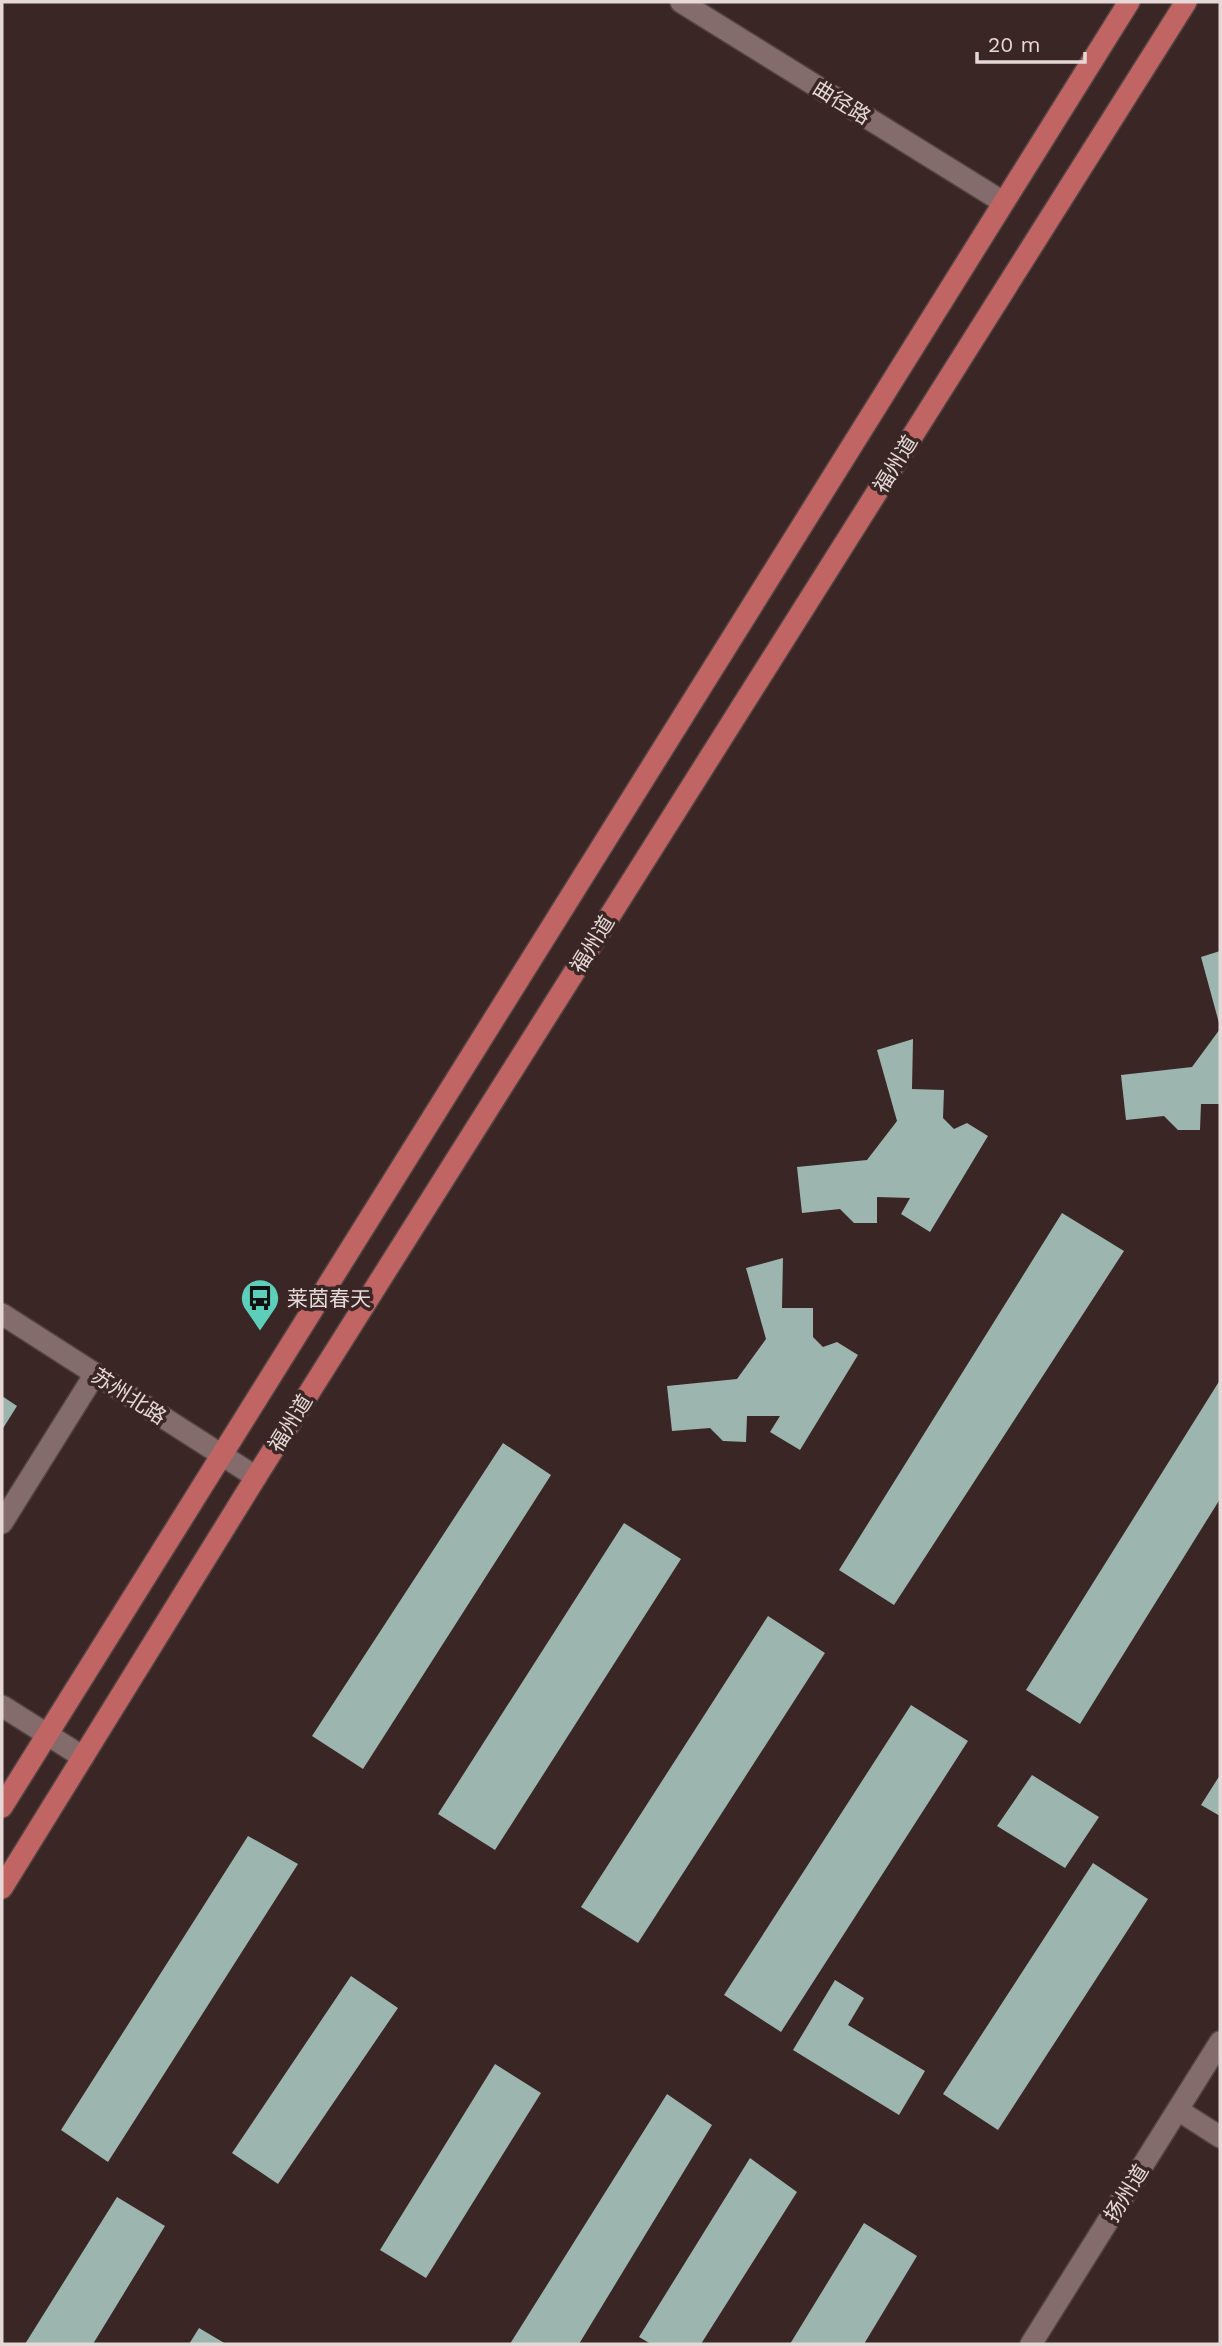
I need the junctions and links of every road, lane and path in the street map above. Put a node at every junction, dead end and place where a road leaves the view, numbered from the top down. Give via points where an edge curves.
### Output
1 (681, 2) edge
2 (1129, 2) edge
3 (1186, 2) edge
4 (1003, 202) junction
5 (2, 1314) edge
6 (95, 1374) junction
7 (221, 1455) junction
8 (256, 1477) junction
9 (2, 1523) edge
10 (2, 1706) edge
11 (47, 1734) junction
12 (83, 1757) junction
13 (2, 1807) edge
14 (2, 1888) edge
15 (1220, 2042) edge
16 (1178, 2110) junction
17 (1220, 2137) edge
18 (1031, 2344) edge

1 - 4 street, 曲径路
2 - 4 main road, 福州道
3 - 8 main road, 福州道
4 - 7 main road, 福州道
5 - 6 street, 苏州北路
6 - 7 street, 苏州北路
6 - 9 street
7 - 8 street, 苏州北路
7 - 11 main road, 福州道
8 - 12 main road, 福州道
10 - 11 street
11 - 12 street
11 - 13 main road, 福州道
12 - 14 main road, 福州道
15 - 16 street, 扬州道
16 - 17 street
16 - 18 street, 扬州道

